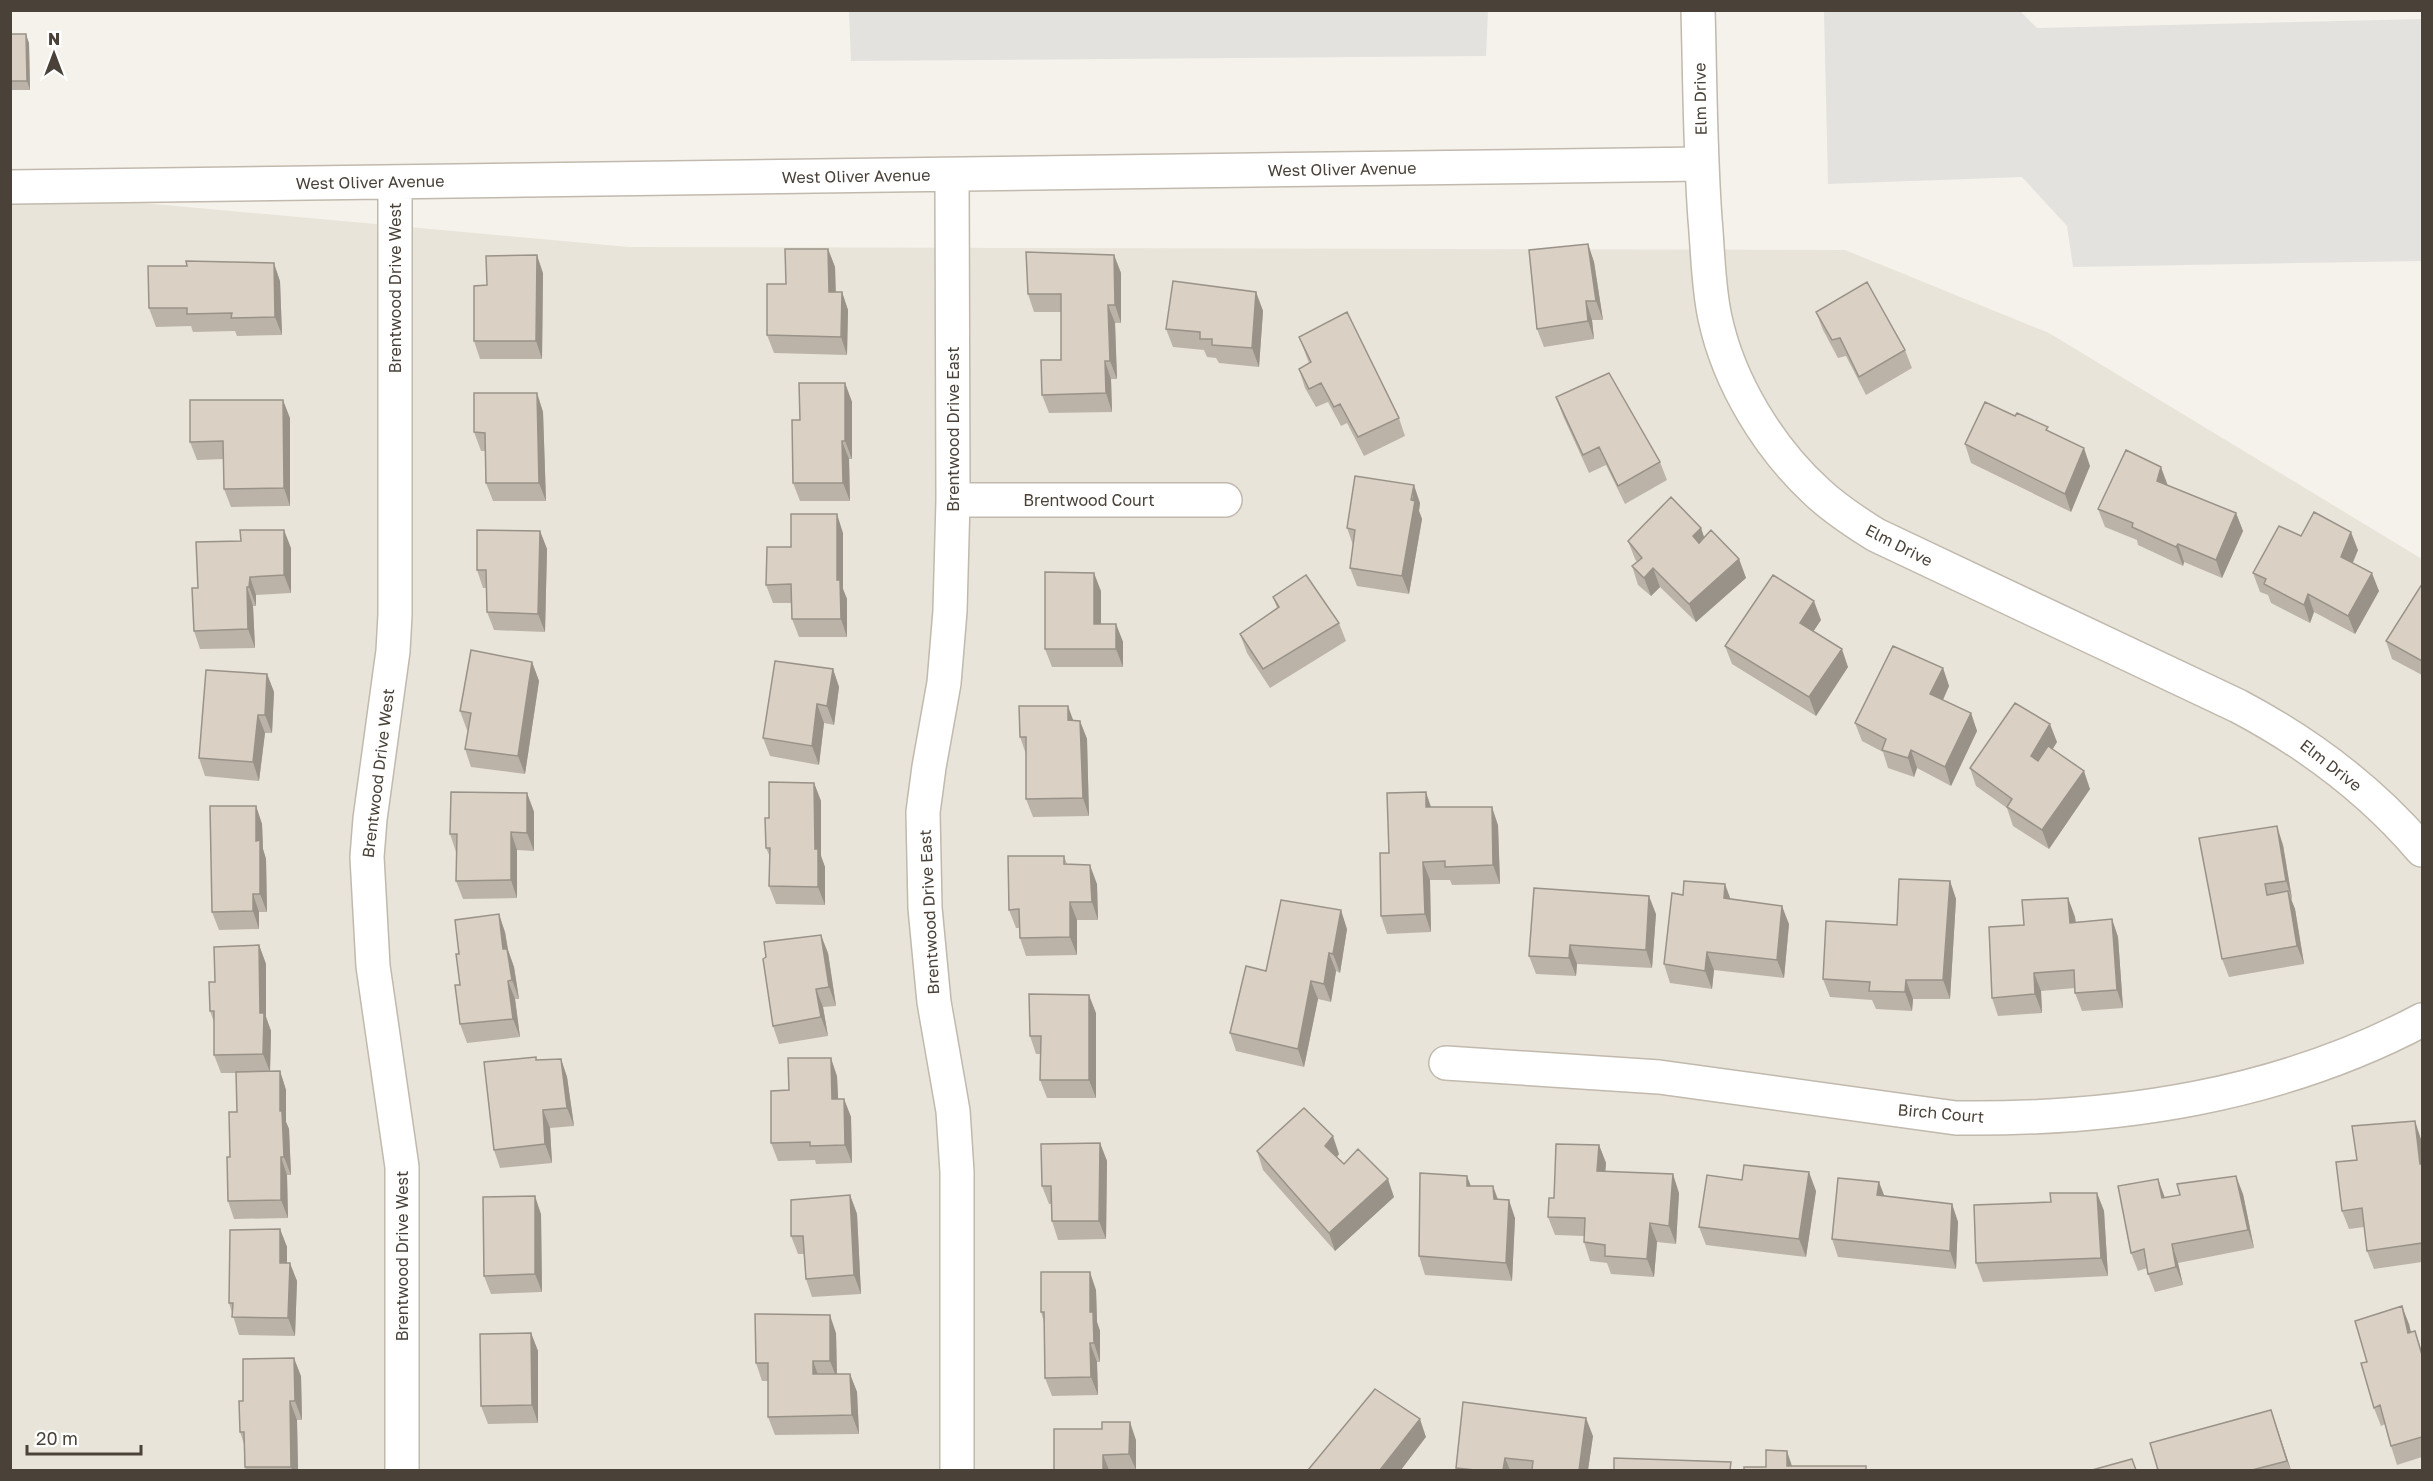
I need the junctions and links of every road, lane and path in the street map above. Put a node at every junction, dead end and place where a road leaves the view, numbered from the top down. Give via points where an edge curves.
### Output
1 (1698, 10) edge
2 (1701, 164) junction
3 (952, 175) junction
4 (395, 182) junction
5 (10, 187) edge
6 (953, 500) junction
7 (1225, 500) dead end
8 (2422, 850) edge
9 (2422, 1020) edge
10 (1446, 1063) dead end
11 (402, 1470) edge
12 (957, 1470) edge

1 - 2 street, Elm Drive
2 - 3 street, West Oliver Avenue
2 - 8 street, Elm Drive via 1711,292 1725,353 1762,426 1815,491 1876,535 2238,705 2283,730 2362,789
3 - 4 street, West Oliver Avenue
3 - 6 street, Brentwood Drive East
4 - 5 street, West Oliver Avenue
4 - 11 street, Brentwood Drive West via 395,615 367,858 373,966 402,1167
6 - 7 street, Brentwood Court
6 - 12 street, Brentwood Drive East via 944,683 923,812 925,908 956,1151
9 - 10 street, Birch Court via 2328,1062 2239,1090 2151,1107 2073,1115 1956,1118 1659,1077

